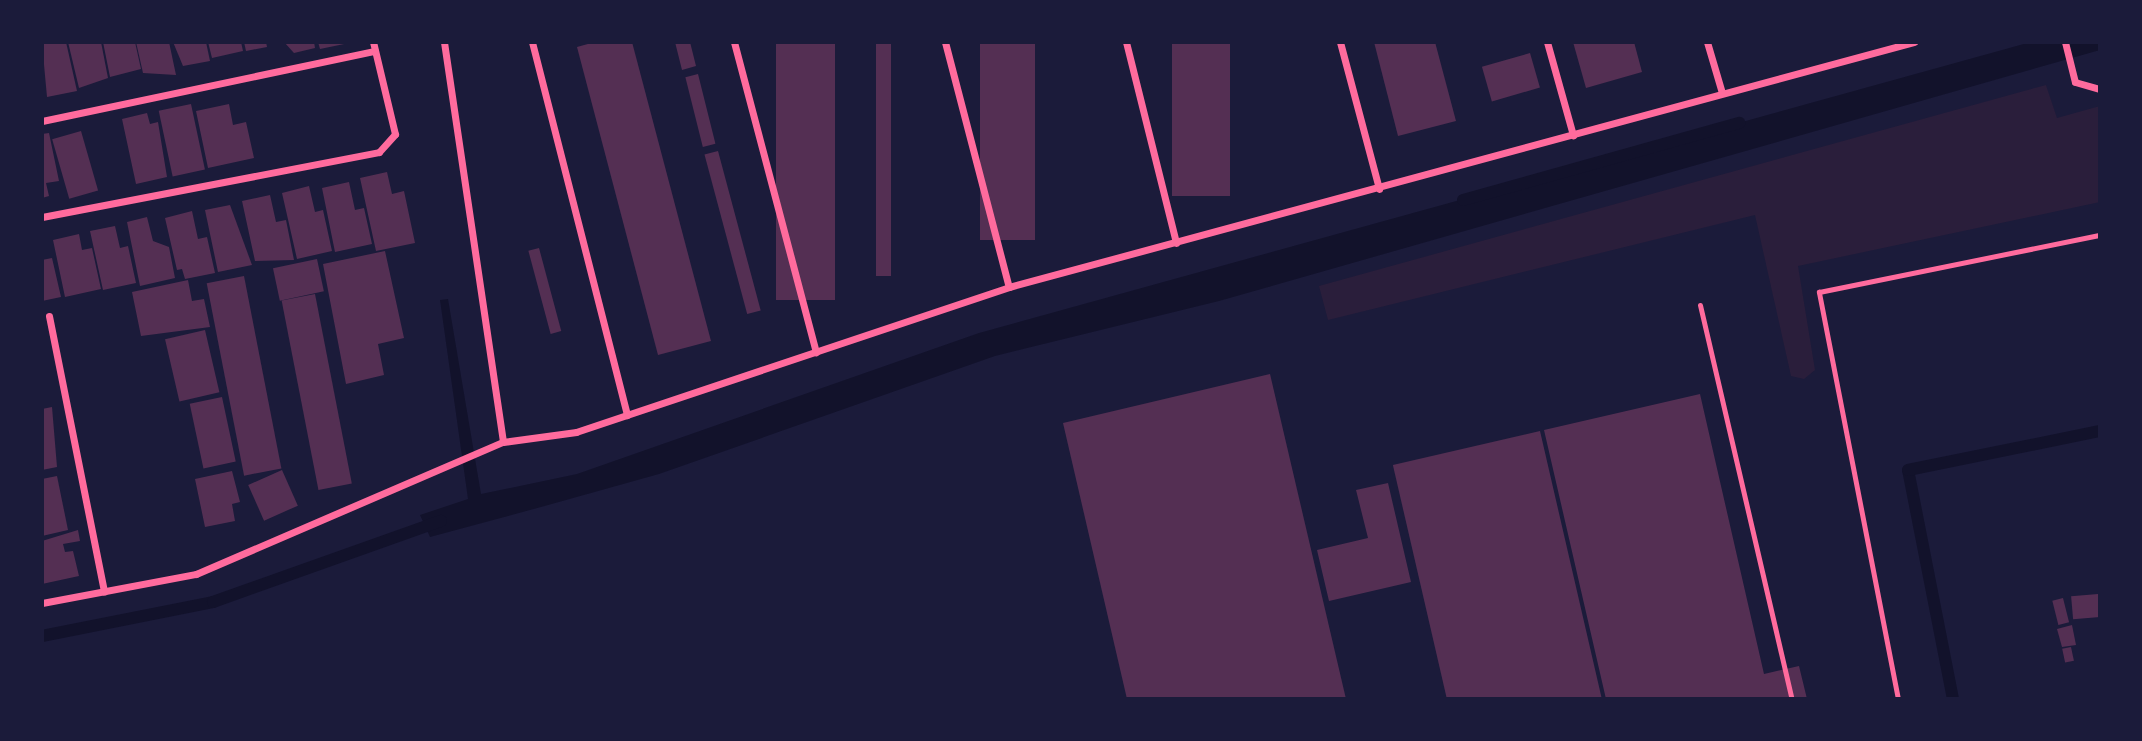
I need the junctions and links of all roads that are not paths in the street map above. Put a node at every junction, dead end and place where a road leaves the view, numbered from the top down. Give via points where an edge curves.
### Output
1 (373, 42) edge
2 (444, 42) edge
3 (532, 42) edge
4 (734, 42) edge
5 (945, 42) edge
6 (1126, 42) edge
7 (1340, 42) edge
8 (1547, 42) edge
9 (1707, 42) edge
10 (1914, 42) edge
11 (2065, 42) edge
12 (1896, 44) edge
13 (375, 51) junction
14 (2100, 89) edge
15 (1721, 93) junction
16 (42, 121) edge
17 (1573, 135) junction
18 (1379, 189) junction
19 (42, 217) edge
20 (2100, 235) edge
21 (1176, 243) junction
22 (1009, 287) junction
23 (1700, 305) dead end
24 (49, 316) dead end
25 (816, 352) junction
26 (627, 415) junction
27 (503, 442) junction
28 (104, 592) junction
29 (42, 603) edge
30 (1793, 699) edge
31 (1898, 699) edge

1 - 13 street
2 - 27 street
3 - 26 street
4 - 25 street
5 - 22 street
6 - 21 street
7 - 18 street
8 - 17 street
9 - 15 street
10 - 12 street
11 - 14 street via 2075,82
12 - 15 street
13 - 16 street
13 - 19 street via 394,134 379,152
15 - 17 street
17 - 18 street
18 - 21 street
20 - 31 lane via 1819,292
21 - 22 street
22 - 25 street
23 - 30 lane
24 - 28 street
25 - 26 street
26 - 27 street via 576,432
27 - 28 street via 196,574
28 - 29 street

